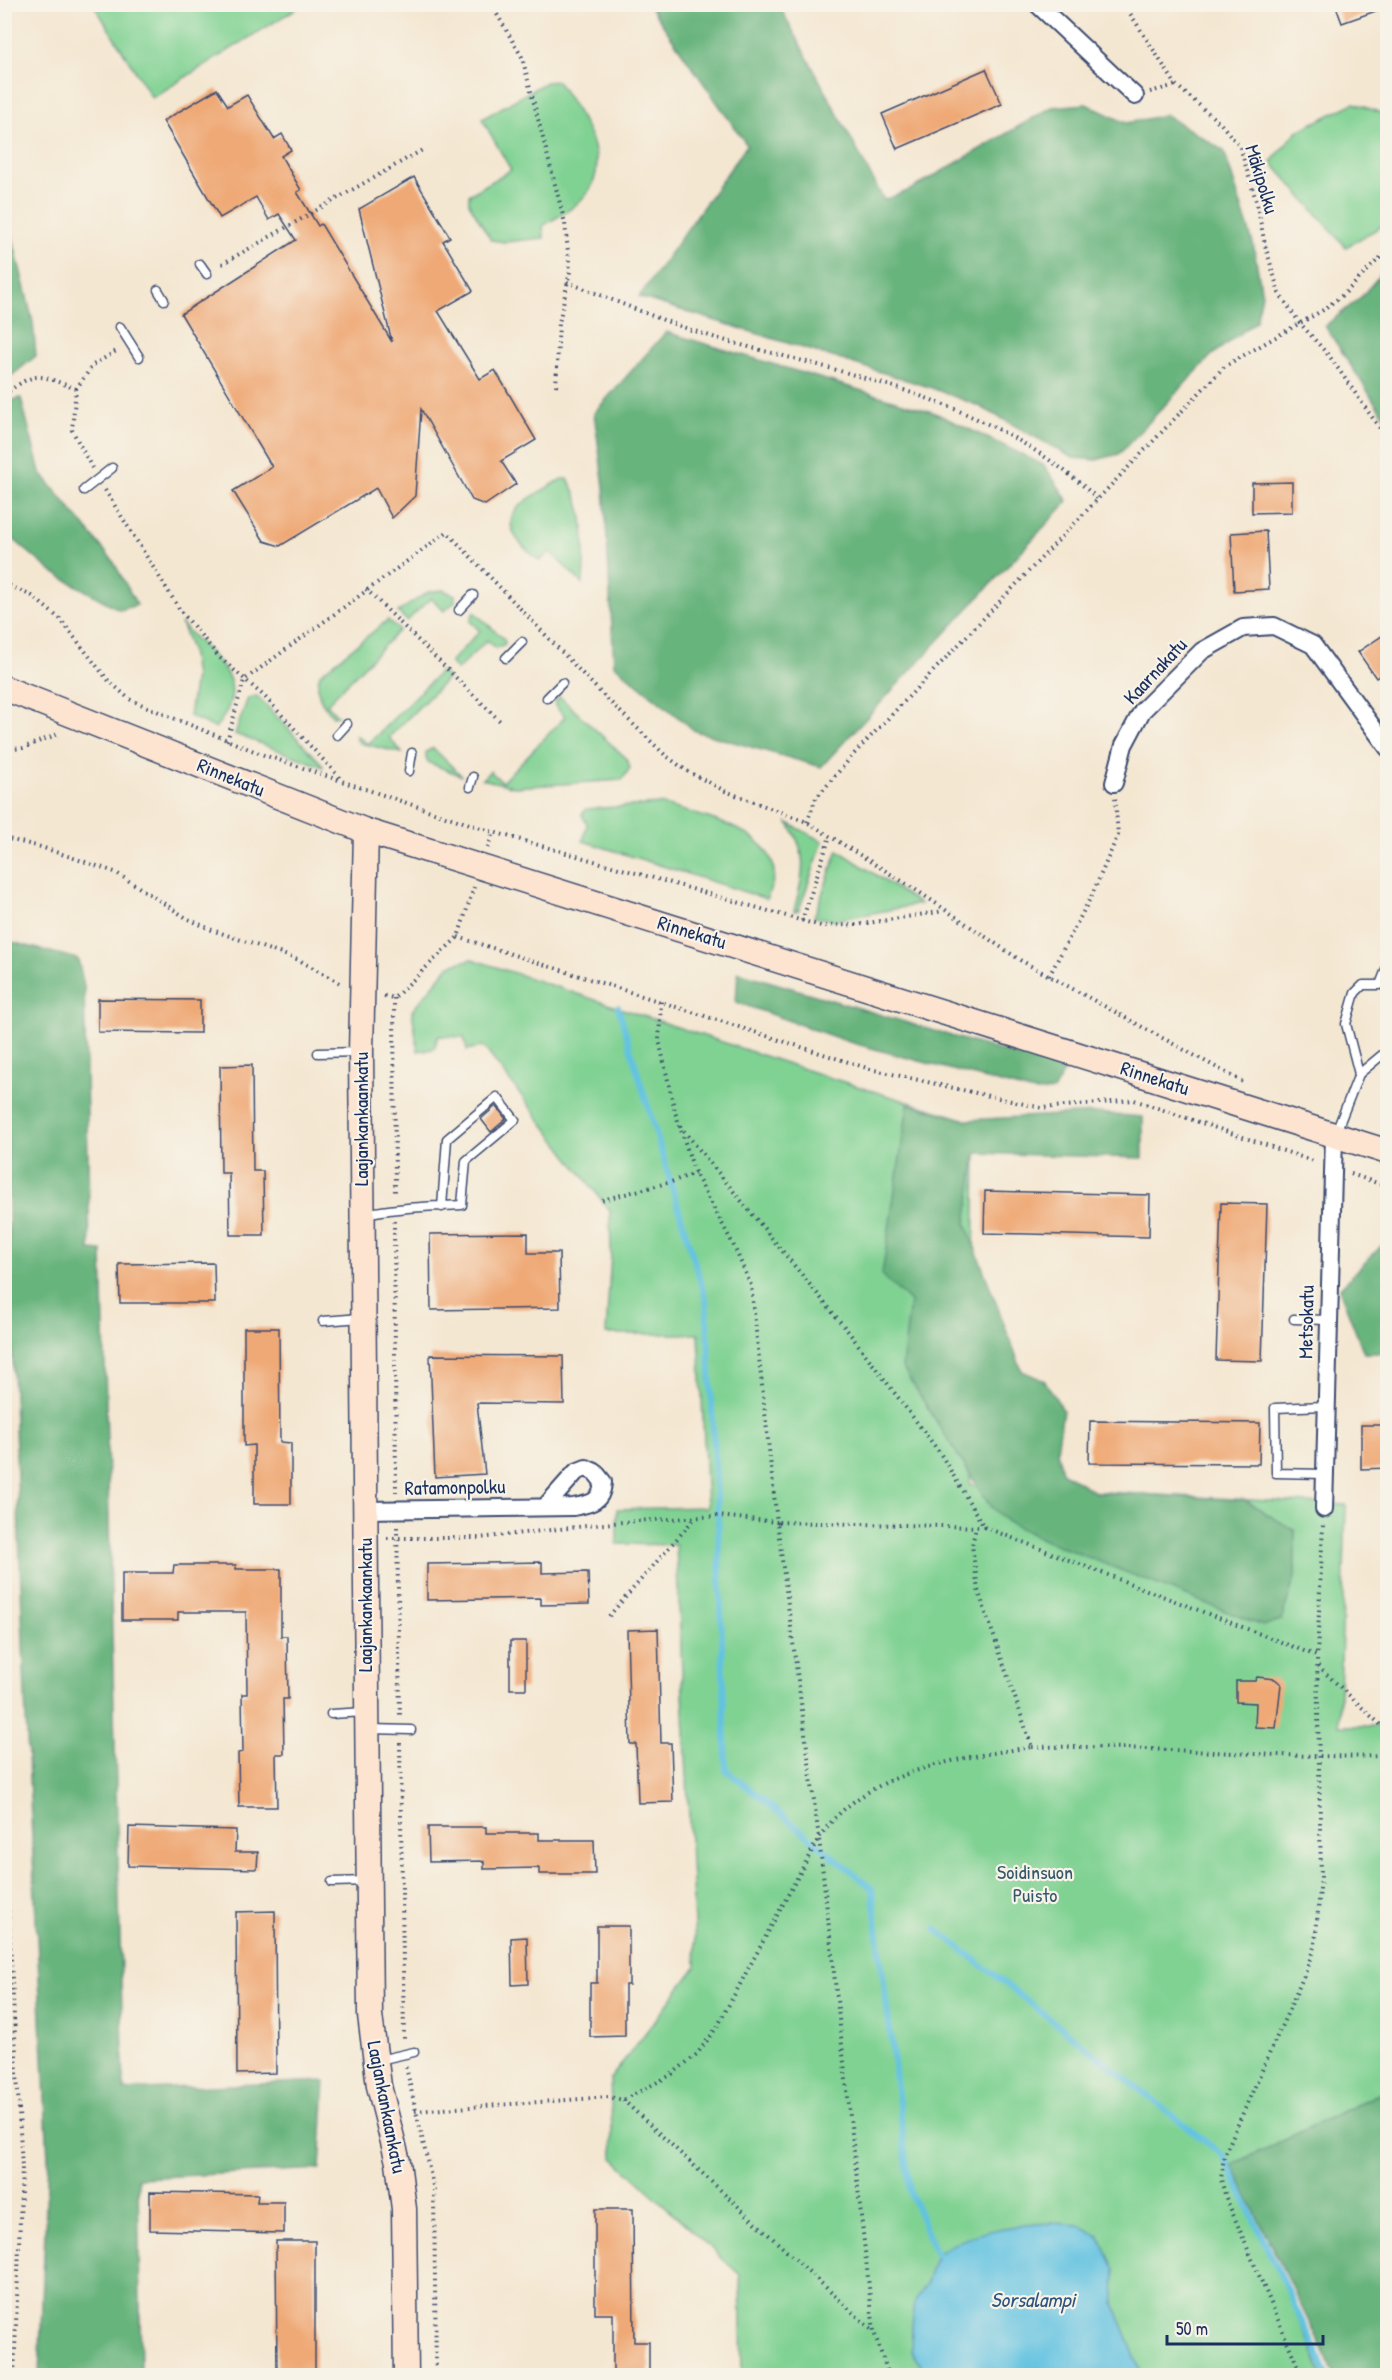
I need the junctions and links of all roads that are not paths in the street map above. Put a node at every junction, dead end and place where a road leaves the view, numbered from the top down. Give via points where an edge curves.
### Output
1 (1036, 4) edge
2 (1135, 96) road end
3 (200, 264) dead end
4 (207, 274) dead end
5 (158, 290) dead end
6 (164, 300) dead end
7 (120, 327) dead end
8 (139, 357) dead end
9 (112, 468) dead end
10 (84, 490) dead end
11 (473, 595) dead end
12 (459, 610) dead end
13 (522, 642) dead end
14 (506, 658) dead end
15 (562, 683) dead end
16 (4, 688) edge
17 (547, 698) dead end
18 (347, 724) dead end
19 (337, 735) dead end
20 (1388, 748) edge
21 (412, 753) dead end
22 (409, 771) dead end
23 (473, 777) dead end
24 (1114, 783) road end
25 (470, 788) dead end
26 (366, 831) junction
27 (1388, 964) edge
28 (1384, 987) edge
29 (1388, 1050) edge
30 (361, 1052) junction
31 (318, 1053) dead end
32 (1359, 1074) junction
33 (1334, 1136) junction
34 (1388, 1152) edge
35 (442, 1207) junction
36 (362, 1215) junction
37 (362, 1318) junction
38 (1294, 1319) dead end
39 (1327, 1320) junction
40 (323, 1321) dead end
41 (1325, 1406) junction
42 (1324, 1474) junction
43 (545, 1507) dead end
44 (1324, 1509) road end
45 (365, 1510) junction
46 (331, 1714) dead end
47 (366, 1721) junction
48 (411, 1730) dead end
49 (368, 1881) junction
50 (332, 1882) dead end
51 (414, 2052) dead end
52 (375, 2060) junction
53 (406, 2376) edge

1 - 2 street
3 - 4 lane
5 - 6 lane
7 - 8 lane
9 - 10 lane
11 - 12 lane
13 - 14 lane
15 - 17 lane
16 - 26 street, Rinnekatu
18 - 19 lane
20 - 24 street, Kaarnakatu via 1313,645 1274,626 1242,628 1202,651 1142,711 1124,745
21 - 22 lane
23 - 25 lane
26 - 30 street, Laajankankaankatu
26 - 33 street, Rinnekatu
27 - 28 lane
28 - 32 lane via 1363,985 1355,993 1346,1024
29 - 32 lane
30 - 31 lane
30 - 36 street, Laajankankaankatu
32 - 33 lane
33 - 34 street, Rinnekatu
33 - 39 street, Metsokatu
35 - 35 lane via 462,1205 466,1161 515,1120 496,1097 447,1139
35 - 36 lane via 395,1208
36 - 37 street, Laajankankaankatu
37 - 40 lane
37 - 45 street, Laajankankaankatu
38 - 39 lane
39 - 41 street, Metsokatu
41 - 42 street, Metsokatu
41 - 42 lane via 1275,1408 1276,1473
42 - 44 street, Metsokatu
43 - 45 street, Ratamonpolku
45 - 47 street, Laajankankaankatu
46 - 47 lane
47 - 48 lane
47 - 49 street, Laajankankaankatu
49 - 50 lane
49 - 52 street, Laajankankaankatu via 370,2015
51 - 52 lane
52 - 53 street, Laajankankaankatu via 398,2162 404,2209

